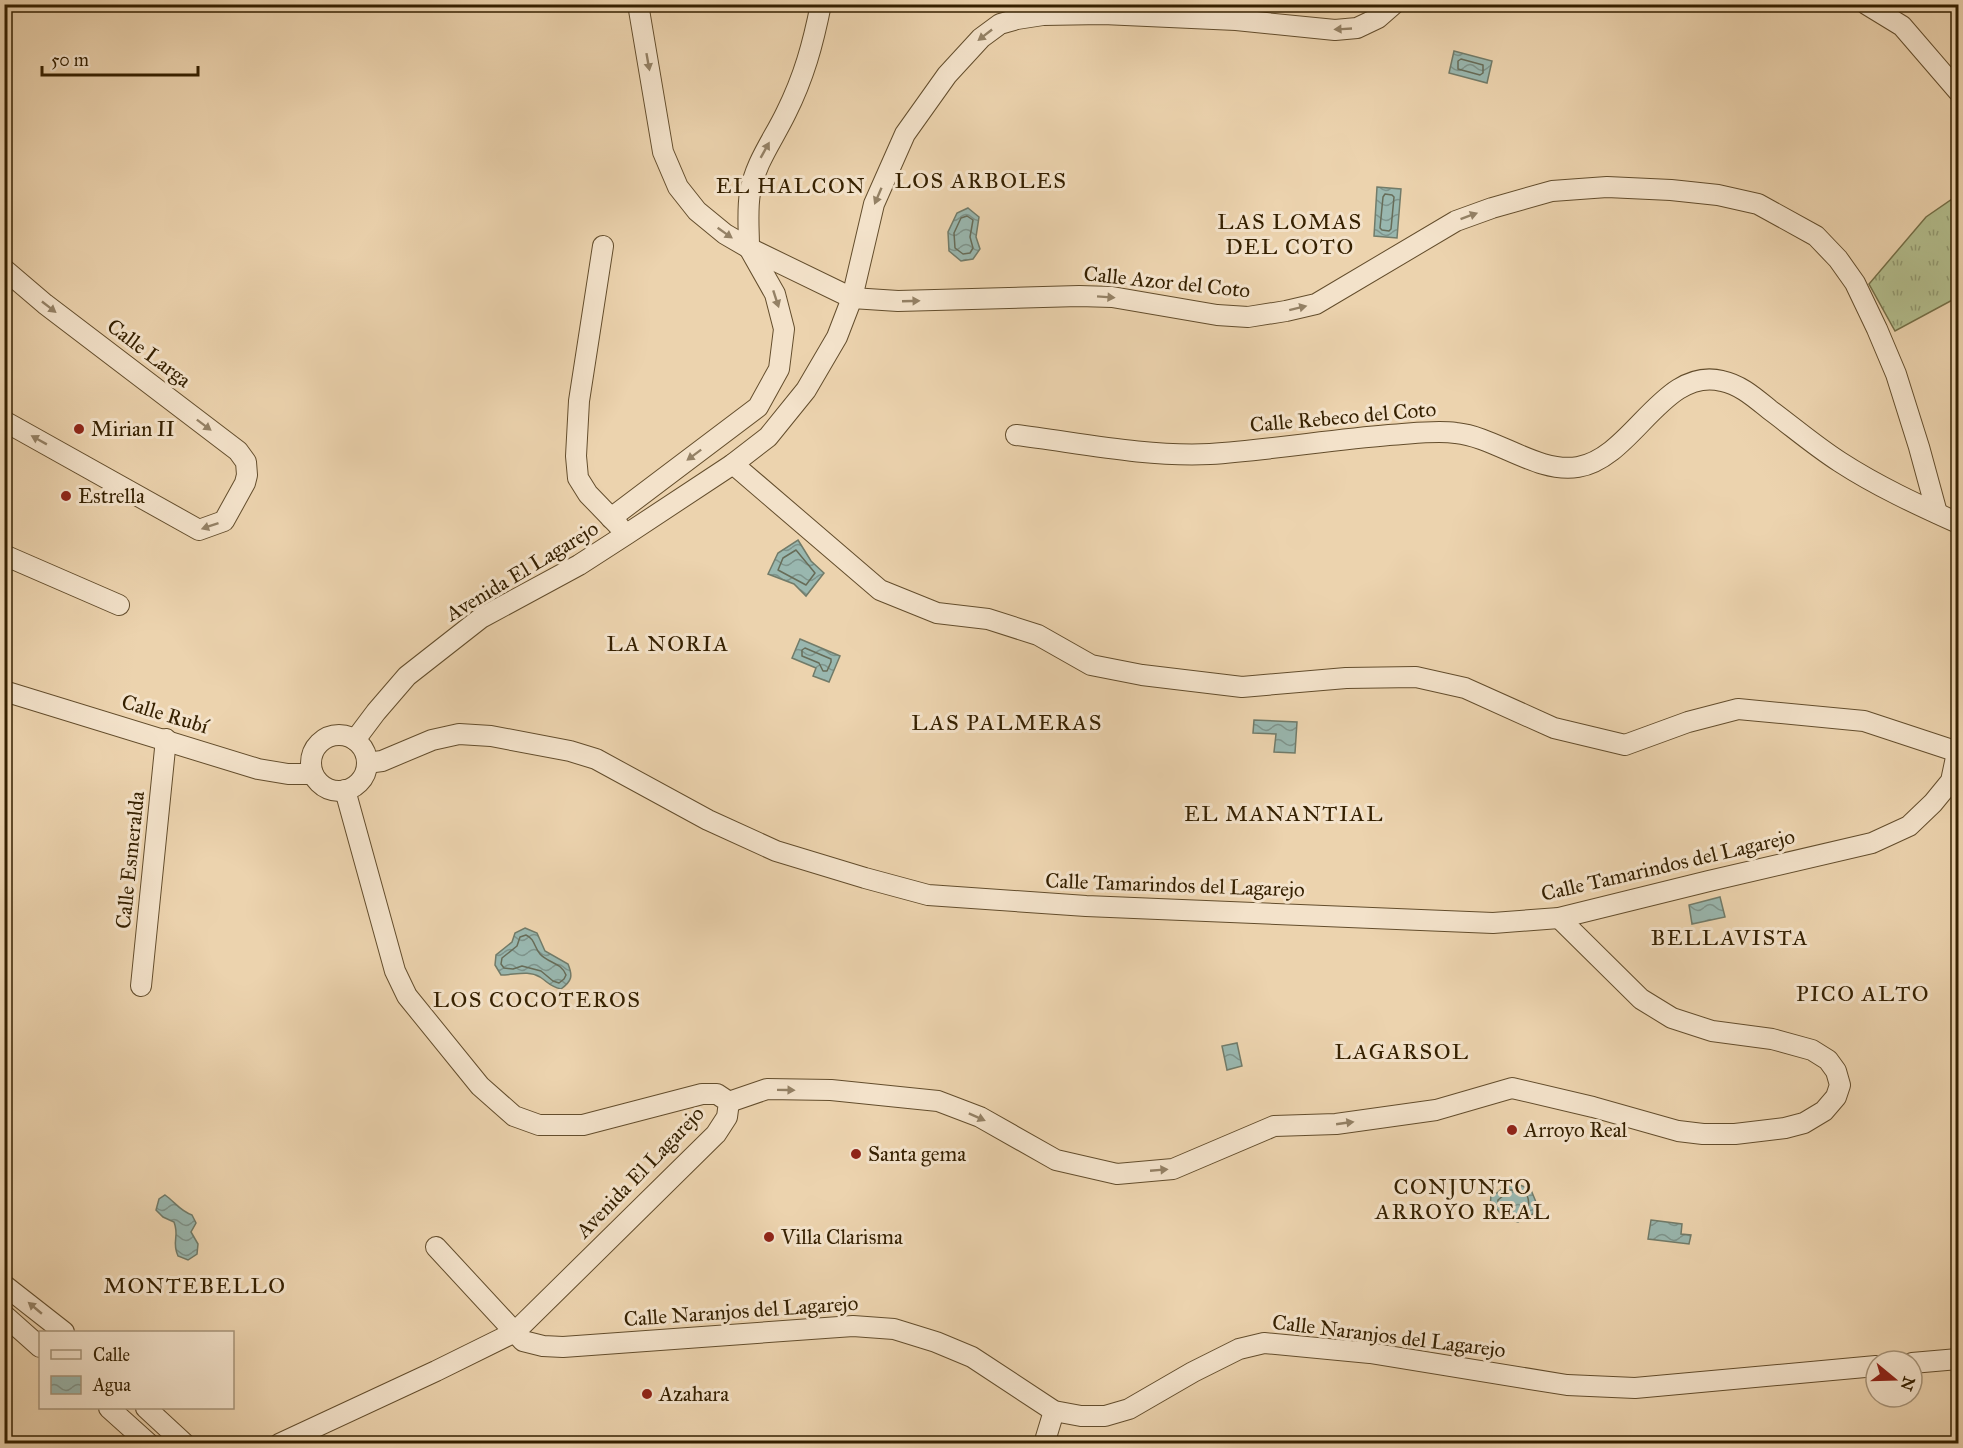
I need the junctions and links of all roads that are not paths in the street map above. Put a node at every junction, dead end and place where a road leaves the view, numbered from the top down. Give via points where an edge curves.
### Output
1 (638, 4) edge
2 (821, 4) edge
3 (1394, 4) edge
4 (1866, 4) edge
5 (1959, 91) edge
6 (603, 246) dead end
7 (749, 248) junction
8 (4, 269) edge
9 (852, 298) junction
10 (4, 421) edge
11 (1016, 435) dead end
12 (733, 464) junction
13 (1937, 513) junction
14 (611, 518) junction
15 (1959, 523) edge
16 (627, 534) junction
17 (4, 555) edge
18 (119, 605) dead end
19 (4, 691) edge
20 (166, 739) junction
21 (355, 740) junction
22 (1958, 750) edge
23 (367, 763) junction
24 (313, 774) junction
25 (345, 790) junction
26 (1559, 918) junction
27 (141, 986) dead end
28 (729, 1102) junction
29 (436, 1247) dead end
30 (4, 1284) edge
31 (4, 1315) edge
32 (63, 1331) edge
33 (515, 1332) junction
34 (39, 1346) edge
35 (1959, 1359) edge
36 (1924, 1362) edge
37 (1864, 1367) edge
38 (111, 1409) edge
39 (148, 1409) edge
40 (1054, 1411) junction
41 (149, 1443) edge
42 (185, 1443) edge
43 (279, 1443) edge
44 (1044, 1443) edge

1 -> 7 street via 663,152 678,187 697,212
7 -> 2 street via 750,192 760,158 804,73
3 -> 9 street, Avenida El Lagarejo via 1378,18 1357,28 1335,30 1103,14 1043,15 1000,24 981,38 947,75 905,134 874,204
4 - 5 street via 1902,26
6 - 14 street via 579,400 576,456 578,478
7 - 9 street
7 -> 14 street via 775,294 784,329 779,369 758,407
8 -> 10 street, Calle Larga via 238,452 246,462 245,483 224,521 199,530
9 - 12 street, Avenida El Lagarejo via 837,337 806,390 768,437
9 -> 13 street, Calle Azor del Coto via 898,301 1112,297 1248,317 1316,304 1456,221 1552,191 1607,187 1718,195 1758,204 1816,236 1855,283 1896,374
11 - 13 street, Calle Rebeco del Coto via 1174,455 1360,437 1458,433 1559,467 1577,467 1597,462 1617,448 1672,393 1702,379 1721,380 1740,387 1839,461
12 - 16 street, Avenida El Lagarejo
12 - 22 street via 880,590 937,613 988,619 1038,635 1091,665 1242,687 1416,677 1465,688 1554,728 1625,745 1738,709 1864,721
13 - 15 street, Calle Rebeco del Coto
14 - 16 street
16 - 21 street, Avenida El Lagarejo via 481,618 407,675
17 - 18 street
19 - 20 street, Calle Rubí
20 - 24 street, Calle Rubí via 258,769
20 - 27 street, Calle Esmeralda
21 - 23 street
21 - 24 street via 338,735 322,741 312,756
22 - 26 street, Calle Tamarindos del Lagarejo via 1951,781 1933,803 1909,826 1872,843
23 - 25 street via 360,781
23 - 26 street, Calle Tamarindos del Lagarejo via 459,734 491,736 570,752 596,759 708,820 776,851 928,895 1086,906 1493,923
24 - 25 street via 326,788
25 - 28 street, Avenida El Lagarejo via 395,971 407,996 480,1086 514,1116 539,1125 583,1125 702,1094 717,1094
28 -> 26 street via 766,1089 831,1090 938,1101 980,1117 1056,1160 1117,1174 1173,1169 1274,1126 1336,1124 1436,1110 1512,1088 1703,1134 1735,1134 1804,1123 1824,1111 1836,1097 1840,1085 1828,1060 1812,1050 1772,1039 1712,1031 1672,1018 1641,999
28 - 33 street, Avenida El Lagarejo via 727,1117 716,1134
29 - 33 street, Calle Naranjos del Lagarejo
32 -> 30 street
31 - 34 street
33 - 40 street, Calle Naranjos del Lagarejo via 523,1341 563,1347 853,1326 894,1329 972,1357
33 - 43 street, Avenida El Lagarejo
35 - 36 street
37 - 40 street, Calle Naranjos del Lagarejo via 1635,1388 1567,1385 1370,1353 1264,1343 1239,1349 1129,1409 1105,1416
38 - 41 street
39 - 42 street
40 - 44 street

